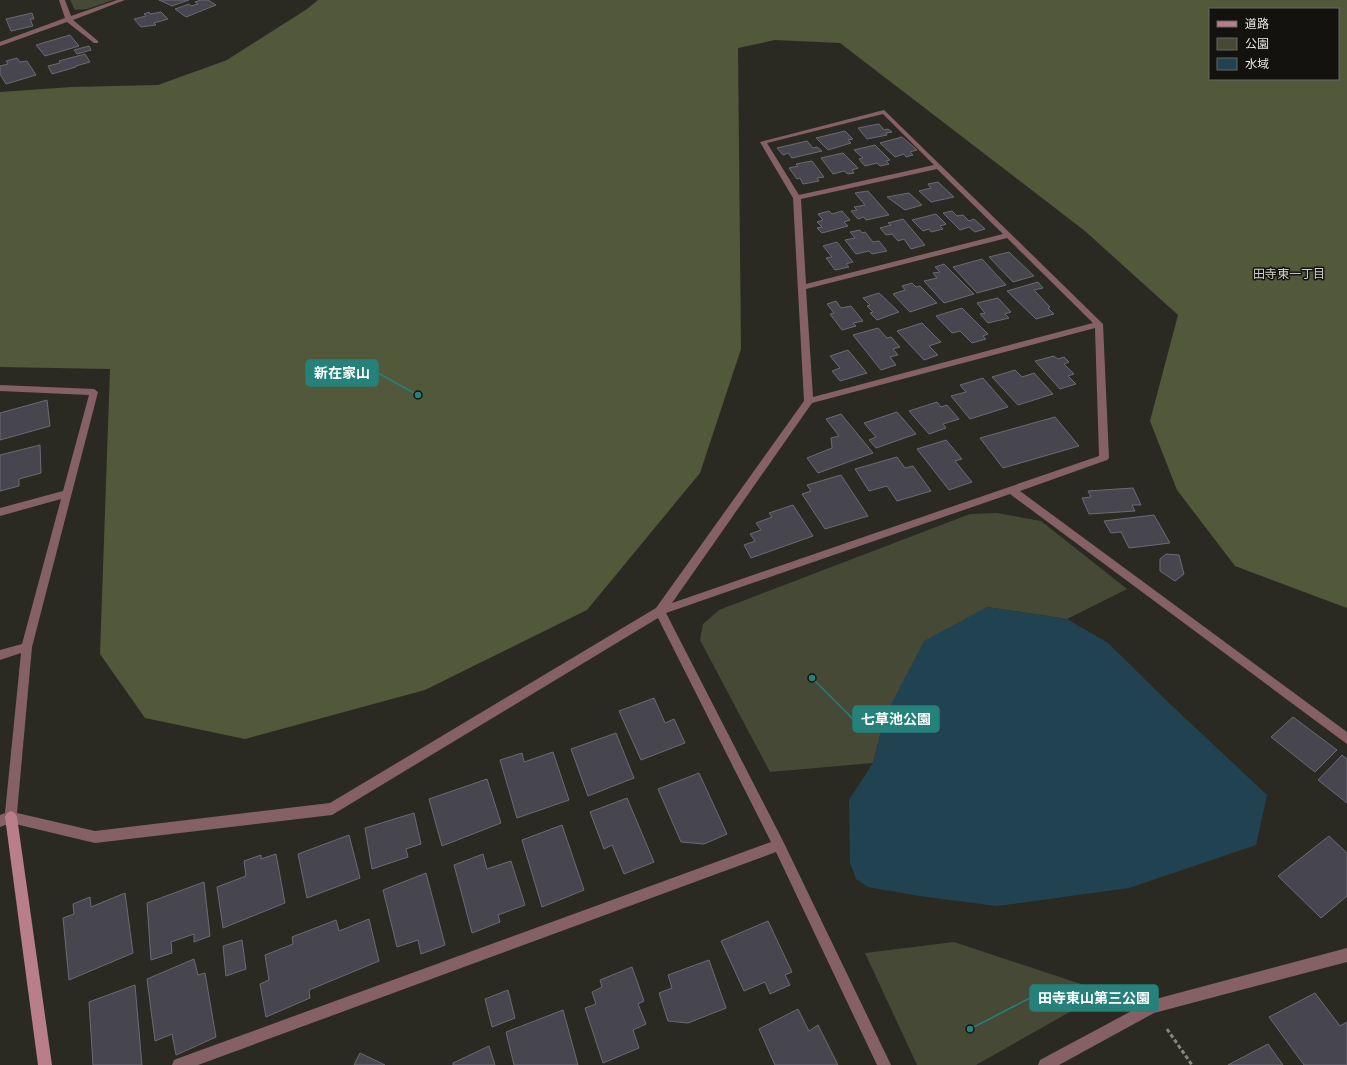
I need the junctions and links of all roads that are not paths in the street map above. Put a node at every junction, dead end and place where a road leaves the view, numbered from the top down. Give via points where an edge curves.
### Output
1 (62, 0) edge
2 (122, 0) edge
3 (69, 20) junction
4 (96, 42) dead end
5 (0, 44) edge
6 (939, 166) junction
7 (797, 198) junction
8 (1009, 235) junction
9 (802, 288) junction
10 (1099, 324) junction
11 (0, 388) edge
12 (809, 401) junction
13 (1012, 490) junction
14 (67, 494) junction
15 (0, 512) edge
16 (660, 611) junction
17 (27, 647) junction
18 (0, 655) edge
19 (1347, 740) edge
20 (5, 819) edge
21 (778, 845) junction
22 (1347, 955) edge
23 (45, 1065) edge
24 (179, 1065) edge
25 (884, 1065) edge
26 (1045, 1065) edge

1 - 3 street
2 - 3 street
3 - 4 street
3 - 5 street
6 - 7 street
6 - 7 street via 884,112 763,142
6 - 8 street
7 - 9 street
8 - 9 street
8 - 10 street
9 - 12 street
10 - 12 street
10 - 13 street via 1104,458
11 - 14 street via 94,392
12 - 16 street
13 - 16 street
13 - 19 street
14 - 15 street
14 - 17 street
16 - 20 street via 332,809 95,837
16 - 21 street
17 - 18 street
17 - 20 street
20 - 23 street
21 - 24 street
21 - 25 street
22 - 26 street via 1152,1007

